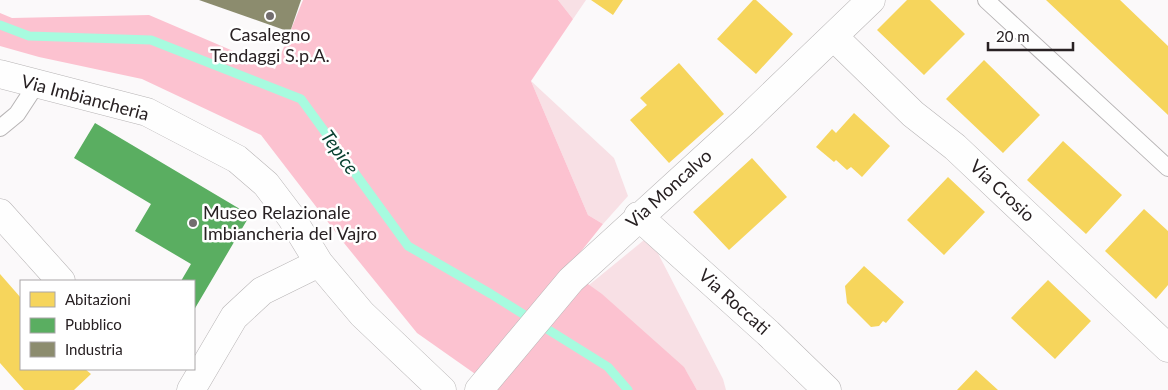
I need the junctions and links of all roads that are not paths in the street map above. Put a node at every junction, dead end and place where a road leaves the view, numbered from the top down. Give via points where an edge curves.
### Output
1 (871, 0) edge
2 (986, 0) edge
3 (834, 37) junction
4 (0, 74) edge
5 (36, 85) junction
6 (0, 128) edge
7 (1168, 168) edge
8 (0, 212) edge
9 (638, 216) junction
10 (319, 263) junction
11 (60, 280) edge
12 (1168, 348) edge
13 (193, 378) edge
14 (442, 390) edge
15 (479, 390) edge
16 (827, 390) edge

1 - 3 street, Via Moncalvo
2 - 7 lane
3 - 9 street, Via Moncalvo
3 - 12 street, Via Crosio via 913,114 962,154
4 - 5 street, Via Imbiancheria
5 - 6 lane via 17,114
5 - 10 street, Via Imbiancheria via 147,112 237,158 266,184
8 - 11 street
9 - 15 street, Via Moncalvo via 571,280
9 - 16 street, Via Roccati
10 - 13 street via 262,291 234,317
10 - 14 street, Via Imbiancheria via 362,314

